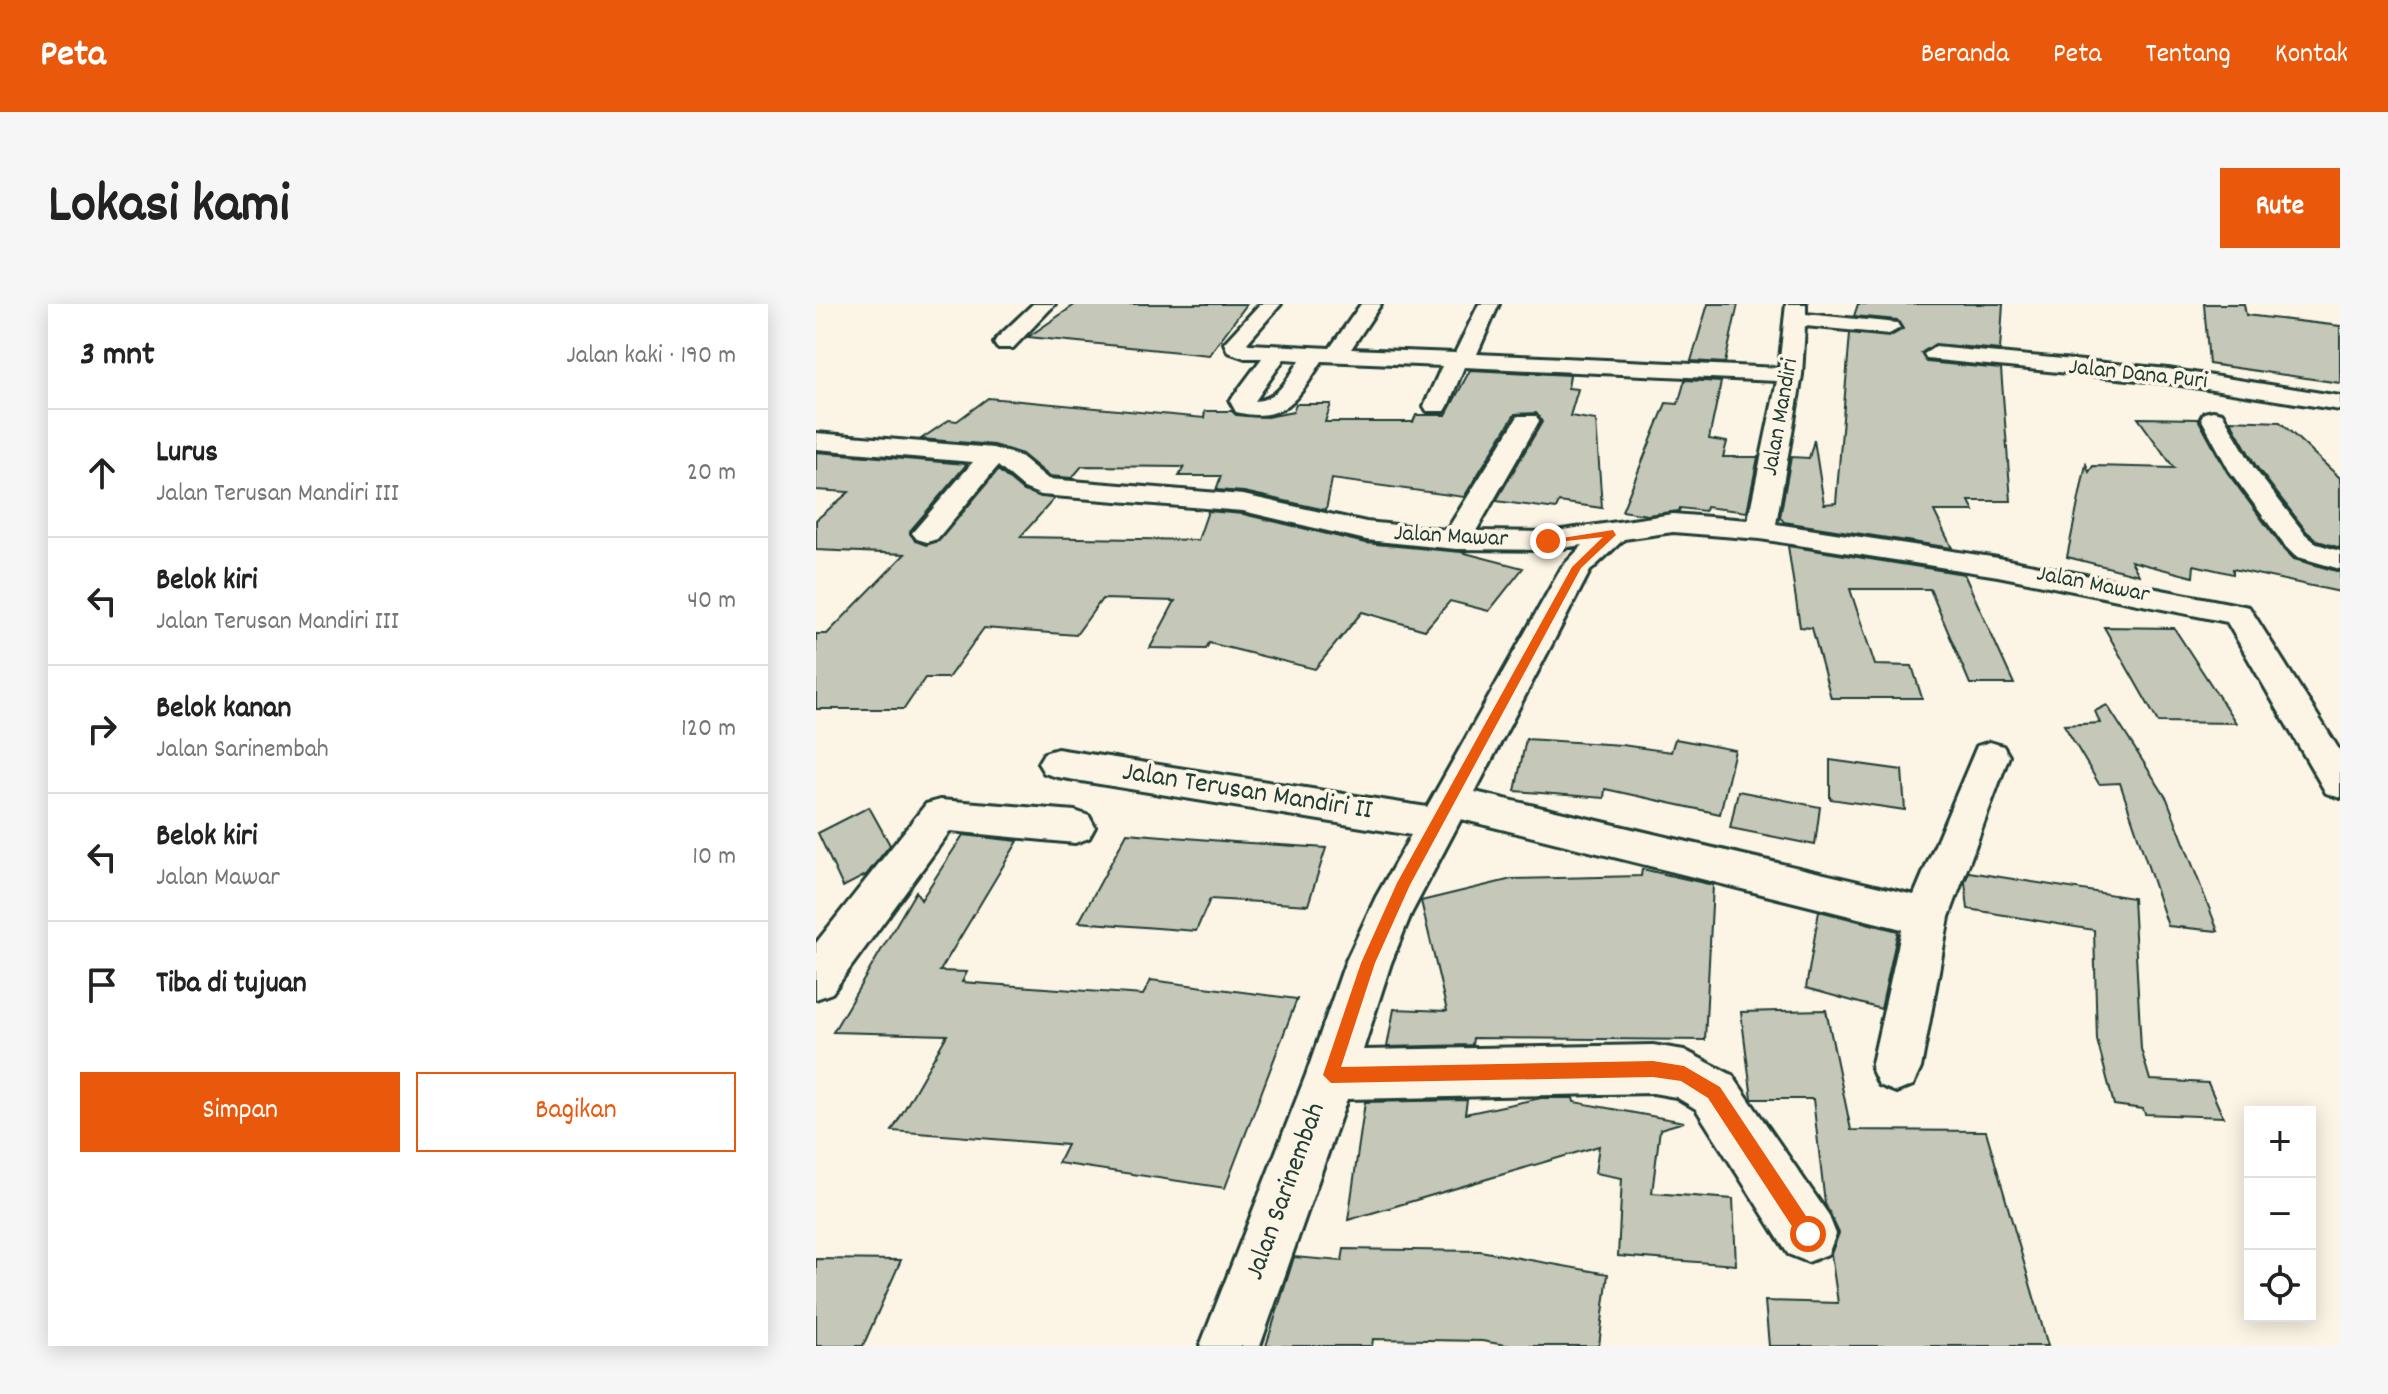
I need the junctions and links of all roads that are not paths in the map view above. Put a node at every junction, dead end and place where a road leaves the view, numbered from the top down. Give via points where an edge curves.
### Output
1 (1045, 304) edge
2 (1271, 304) edge
3 (1371, 304) edge
4 (1489, 304) edge
5 (1796, 311) edge
6 (1889, 328) dead end
7 (1005, 343) dead end
8 (1278, 352) junction
9 (1326, 354) junction
10 (1935, 354) dead end
11 (1460, 360) junction
12 (1790, 375) junction
13 (2340, 403) edge
14 (1436, 406) dead end
15 (2213, 418) dead end
16 (1527, 421) dead end
17 (816, 441) edge
18 (993, 456) junction
19 (1760, 530) junction
20 (927, 533) dead end
21 (1613, 533) junction
22 (1456, 540) junction
23 (2340, 560) edge
24 (1990, 756) dead end
25 (1057, 763) dead end
26 (2340, 783) edge
27 (1443, 813) junction
28 (1075, 827) dead end
29 (1927, 917) junction
30 (816, 978) edge
31 (1896, 1068) dead end
32 (1331, 1075) junction
33 (1808, 1234) dead end
34 (1230, 1346) edge

1 - 7 street
2 - 8 street via 1235,343 1245,351
3 - 9 street
4 - 11 street
5 - 6 street
5 - 12 street, Jalan Mandiri
8 - 9 street
8 - 9 street via 1242,401 1245,407 1280,404
9 - 11 street
10 - 13 street, Jalan Dana Puri via 2168,376
11 - 12 street
11 - 14 street
12 - 19 street, Jalan Mandiri
15 - 23 street via 2242,470 2295,540 2306,550
16 - 22 street
17 - 18 street, Jalan Mawar
18 - 20 street
18 - 22 street, Jalan Mawar via 1013,460 1041,487 1243,503 1366,531
19 - 21 street, Jalan Mawar via 1673,523
19 - 26 street, Jalan Mawar via 1998,567 2238,614
21 - 22 street, Jalan Mawar via 1548,541
21 - 27 street, Jalan Sarinembah via 1577,567
24 - 29 street
25 - 27 street, Jalan Terusan Mandiri II
27 - 29 street, Jalan Terusan Mandiri II
27 - 32 street, Jalan Sarinembah via 1368,963
28 - 30 street via 940,815
29 - 31 street
32 - 33 street via 1653,1069 1684,1074 1714,1092
32 - 34 street, Jalan Sarinembah

